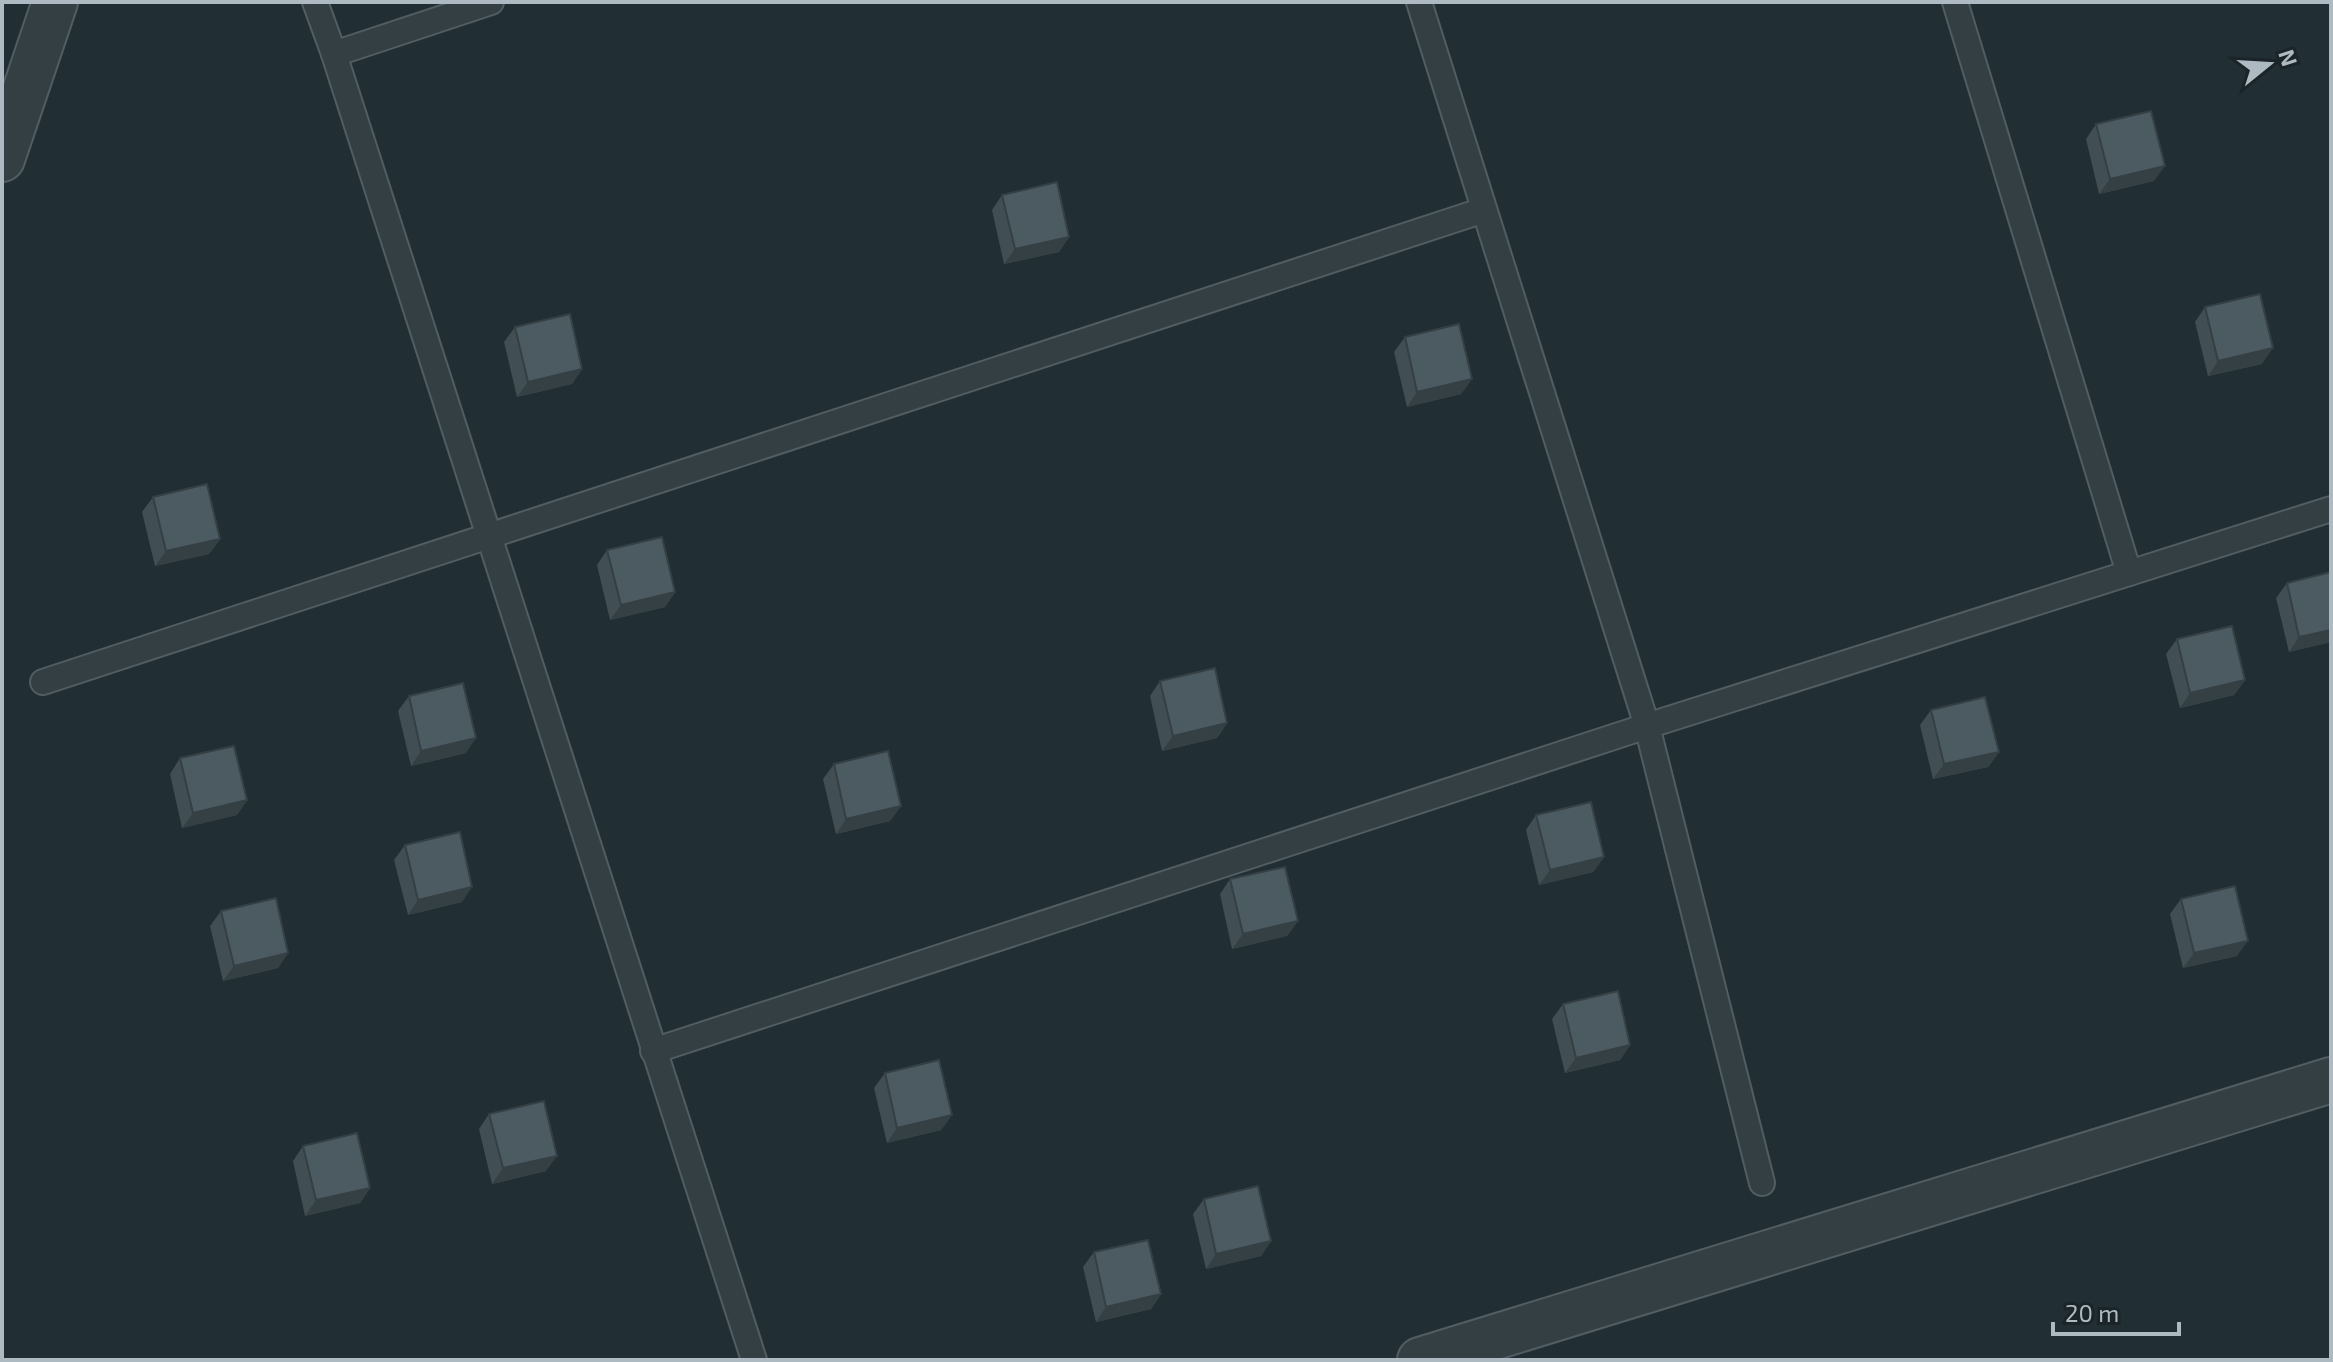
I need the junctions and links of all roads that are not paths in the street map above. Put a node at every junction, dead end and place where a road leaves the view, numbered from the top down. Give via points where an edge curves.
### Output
1 (55, 2) edge
2 (315, 2) edge
3 (491, 2) edge
4 (1419, 2) edge
5 (1955, 2) edge
6 (334, 54) junction
7 (2, 159) edge
8 (1484, 210) junction
9 (2331, 509) edge
10 (488, 537) junction
11 (2129, 573) junction
12 (43, 682) dead end
13 (1647, 726) junction
14 (653, 1051) junction
15 (2331, 1080) edge
16 (1762, 1183) dead end
17 (754, 1360) edge
18 (1420, 1360) edge

1 - 7 street
2 - 6 lane
3 - 6 lane
4 - 8 lane
5 - 11 lane
6 - 10 lane
8 - 10 lane
8 - 13 lane
9 - 11 lane
10 - 12 lane
10 - 14 lane
11 - 13 lane
13 - 14 lane
13 - 16 lane
14 - 17 lane
15 - 18 street

